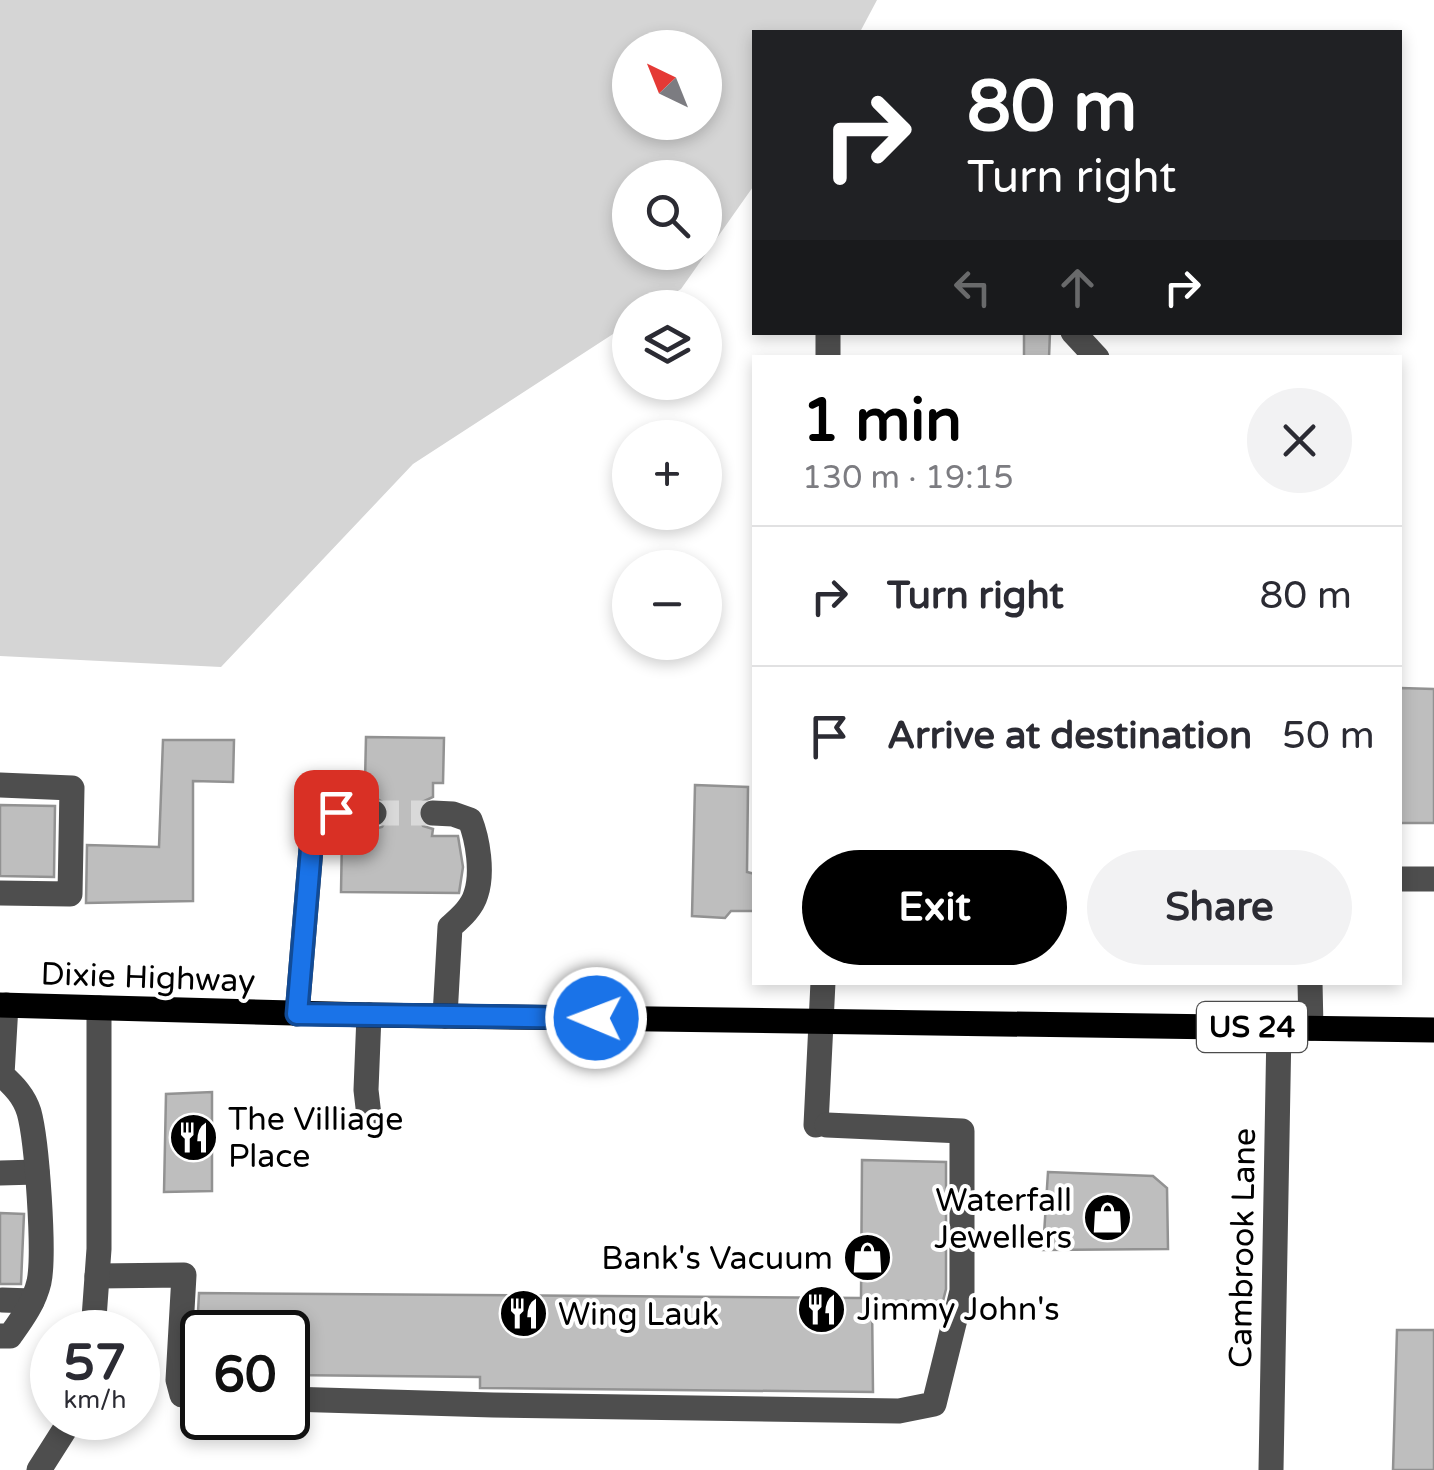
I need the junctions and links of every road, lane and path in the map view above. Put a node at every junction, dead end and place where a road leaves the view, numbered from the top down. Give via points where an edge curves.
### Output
1 (1075, 335) edge
2 (1094, 355) edge
3 (0, 786) edge
4 (374, 812) tunnel mouth
5 (433, 813) tunnel mouth
6 (1402, 879) edge
7 (1434, 880) edge
8 (0, 894) edge
9 (823, 985) edge
10 (1310, 985) edge
11 (3, 1005) edge
12 (99, 1008) junction
13 (297, 1014) junction
14 (369, 1016) junction
15 (445, 1016) junction
16 (823, 1020) junction
17 (1278, 1028) junction
18 (1311, 1028) junction
19 (1434, 1030) edge
20 (1, 1076) edge
21 (369, 1116) dead end
22 (37, 1172) junction
23 (0, 1173) edge
24 (97, 1276) junction
25 (2, 1300) edge
26 (32, 1301) junction
27 (95, 1310) edge
28 (182, 1310) edge
29 (0, 1336) edge
30 (180, 1345) edge
31 (180, 1388) edge
32 (310, 1399) edge
33 (58, 1440) edge
34 (39, 1470) edge
35 (1270, 1470) edge

1 - 2 street
3 - 8 street via 72,788 70,894
4 - 13 street via 336,812 320,821 312,837
5 - 15 street via 470,820 477,839 477,894 450,927
6 - 7 street
9 - 16 street
10 - 18 street
11 - 12 main road, Dixie Highway / US 24
11 - 20 street
12 - 13 main road, Dixie Highway / US 24
12 - 24 street
13 - 14 main road, Dixie Highway / US 24
14 - 15 main road, Dixie Highway / US 24
14 - 21 street
15 - 16 main road, Dixie Highway / US 24
16 - 17 main road, Dixie Highway / US 24
16 - 32 street via 822,1125 962,1131 962,1291 934,1404 899,1411
17 - 18 main road, Dixie Highway / US 24
17 - 35 street, Cambrook Lane
18 - 19 main road, Dixie Highway / US 24
20 - 22 street via 29,1112
22 - 23 street
22 - 26 street via 40,1278
24 - 27 street
24 - 28 street via 184,1275
25 - 26 street
26 - 29 street via 10,1336
30 - 31 street
33 - 34 street

